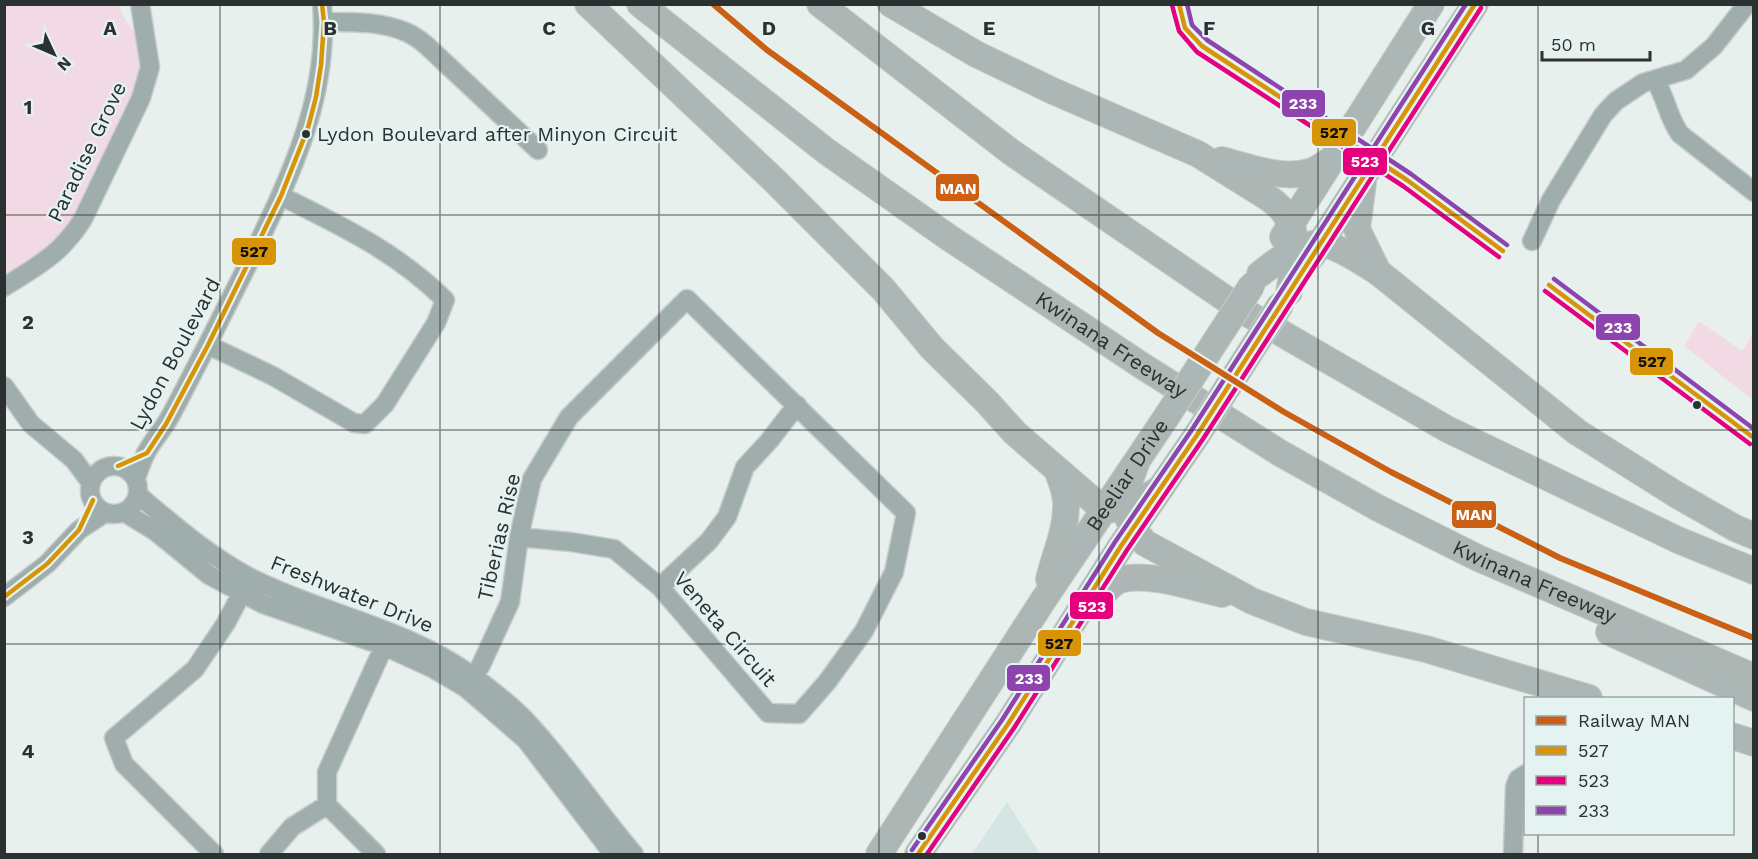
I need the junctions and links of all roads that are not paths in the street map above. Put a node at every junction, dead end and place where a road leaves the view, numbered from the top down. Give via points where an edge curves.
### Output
1 (140, 4) edge
2 (588, 4) edge
3 (640, 4) edge
4 (820, 4) edge
5 (891, 4) edge
6 (1431, 4) edge
7 (1475, 4) edge
8 (1747, 4) edge
9 (323, 13) edge
10 (1655, 80) junction
11 (538, 150) dead end
12 (1198, 154) junction
13 (1335, 157) junction
14 (1364, 176) junction
15 (1754, 192) edge
16 (281, 196) junction
17 (1303, 238) junction
18 (1532, 241) dead end
19 (1378, 272) junction
20 (4, 287) edge
21 (687, 299) joint
22 (208, 345) junction
23 (4, 386) edge
24 (797, 405) junction
25 (147, 453) junction
26 (74, 460) junction
27 (112, 466) junction
28 (1057, 470) junction
29 (137, 487) junction
30 (96, 499) junction
31 (124, 513) junction
32 (1121, 516) junction
33 (1754, 536) edge
34 (519, 537) junction
35 (1478, 558) junction
36 (1754, 571) edge
37 (246, 585) junction
38 (660, 586) junction
39 (4, 597) edge
40 (1044, 599) junction
41 (1252, 601) junction
42 (1074, 622) junction
43 (387, 639) junction
44 (1754, 677) edge
45 (470, 683) junction
46 (1582, 697) edge
47 (1754, 698) edge
48 (1734, 737) edge
49 (1754, 743) edge
50 (1524, 775) edge
51 (327, 805) junction
52 (1524, 818) edge
53 (214, 855) edge
54 (269, 855) edge
55 (376, 855) edge
56 (613, 855) edge
57 (634, 855) edge
58 (879, 855) edge
59 (918, 855) edge
60 (1515, 855) edge

1 - 20 street, Paradise Grove via 150,67 141,99 93,199 83,219 52,257
2 - 28 highway via 776,182 883,289 932,348
3 - 35 highway, Kwinana Freeway via 826,151 1134,360 1280,453
4 - 36 highway via 1011,152 1245,312 1447,429 1678,540
5 - 12 highway via 976,54
6 - 13 highway, Beeliar Drive
7 - 14 highway, Beeliar Drive
8 - 10 street via 1714,46 1686,70
9 - 11 street via 407,32 426,45
9 - 16 street, Lydon Boulevard via 321,65 308,128
10 - 15 street via 1680,134
10 - 18 street via 1643,83 1616,101 1603,115 1551,200
12 - 13 highway via 1298,175 1314,171
12 - 17 highway via 1279,205
13 - 17 highway, Beeliar Drive
14 - 17 highway, Beeliar Drive
14 - 19 highway via 1357,229
16 - 22 street, Lydon Boulevard
16 - 22 street via 370,241 423,278 445,300 436,323 385,404 364,424 354,423 273,376
17 - 19 highway via 1333,246
17 - 32 highway, Beeliar Drive, bridge via 1256,279 1136,464
17 - 32 highway, Beeliar Drive, bridge via 1285,298 1197,435 1161,488
19 - 33 highway via 1577,432 1677,495
21 - 24 street, Veneta Circuit
21 - 34 street, Tiberias Rise via 569,417 532,479
22 - 25 street, Lydon Boulevard
23 - 26 street via 31,424
24 - 38 street via 745,466 727,517 709,541
24 - 38 street, Veneta Circuit via 906,513 894,572 864,631 827,682 799,714 768,713
25 - 27 street, Lydon Boulevard
25 - 29 street, Lydon Boulevard
26 - 27 street
26 - 30 street
27 - 29 street via 128,469
27 - 30 street via 95,475
28 - 32 highway
28 - 40 highway via 1066,501 1065,514
29 - 31 street via 134,506
29 - 37 street, Freshwater Drive
30 - 31 street via 117,514
30 - 39 street via 79,530 47,564
31 - 37 street, Freshwater Drive via 154,531 209,575
32 - 40 highway, Beeliar Drive
32 - 41 highway via 1145,543
32 - 42 highway, Beeliar Drive
34 - 38 street, Veneta Circuit via 614,549
34 - 45 street, Tiberias Rise via 510,602
35 - 44 highway, Kwinana Freeway
35 - 47 highway via 1526,591
37 - 43 street, Freshwater Drive via 291,596
37 - 53 street via 195,669 114,738 124,764
40 - 58 highway, Beeliar Drive
41 - 42 highway via 1157,580 1118,580
41 - 46 highway via 1306,622 1426,649
42 - 59 highway, Beeliar Drive
43 - 45 street, Freshwater Drive via 432,668
43 - 51 street via 327,772
45 - 56 street, Freshwater Drive via 526,740
45 - 57 street, Freshwater Drive via 527,722
48 - 49 highway
50 - 60 street via 1515,787
51 - 54 street via 292,827
51 - 55 street
52 - 60 street

